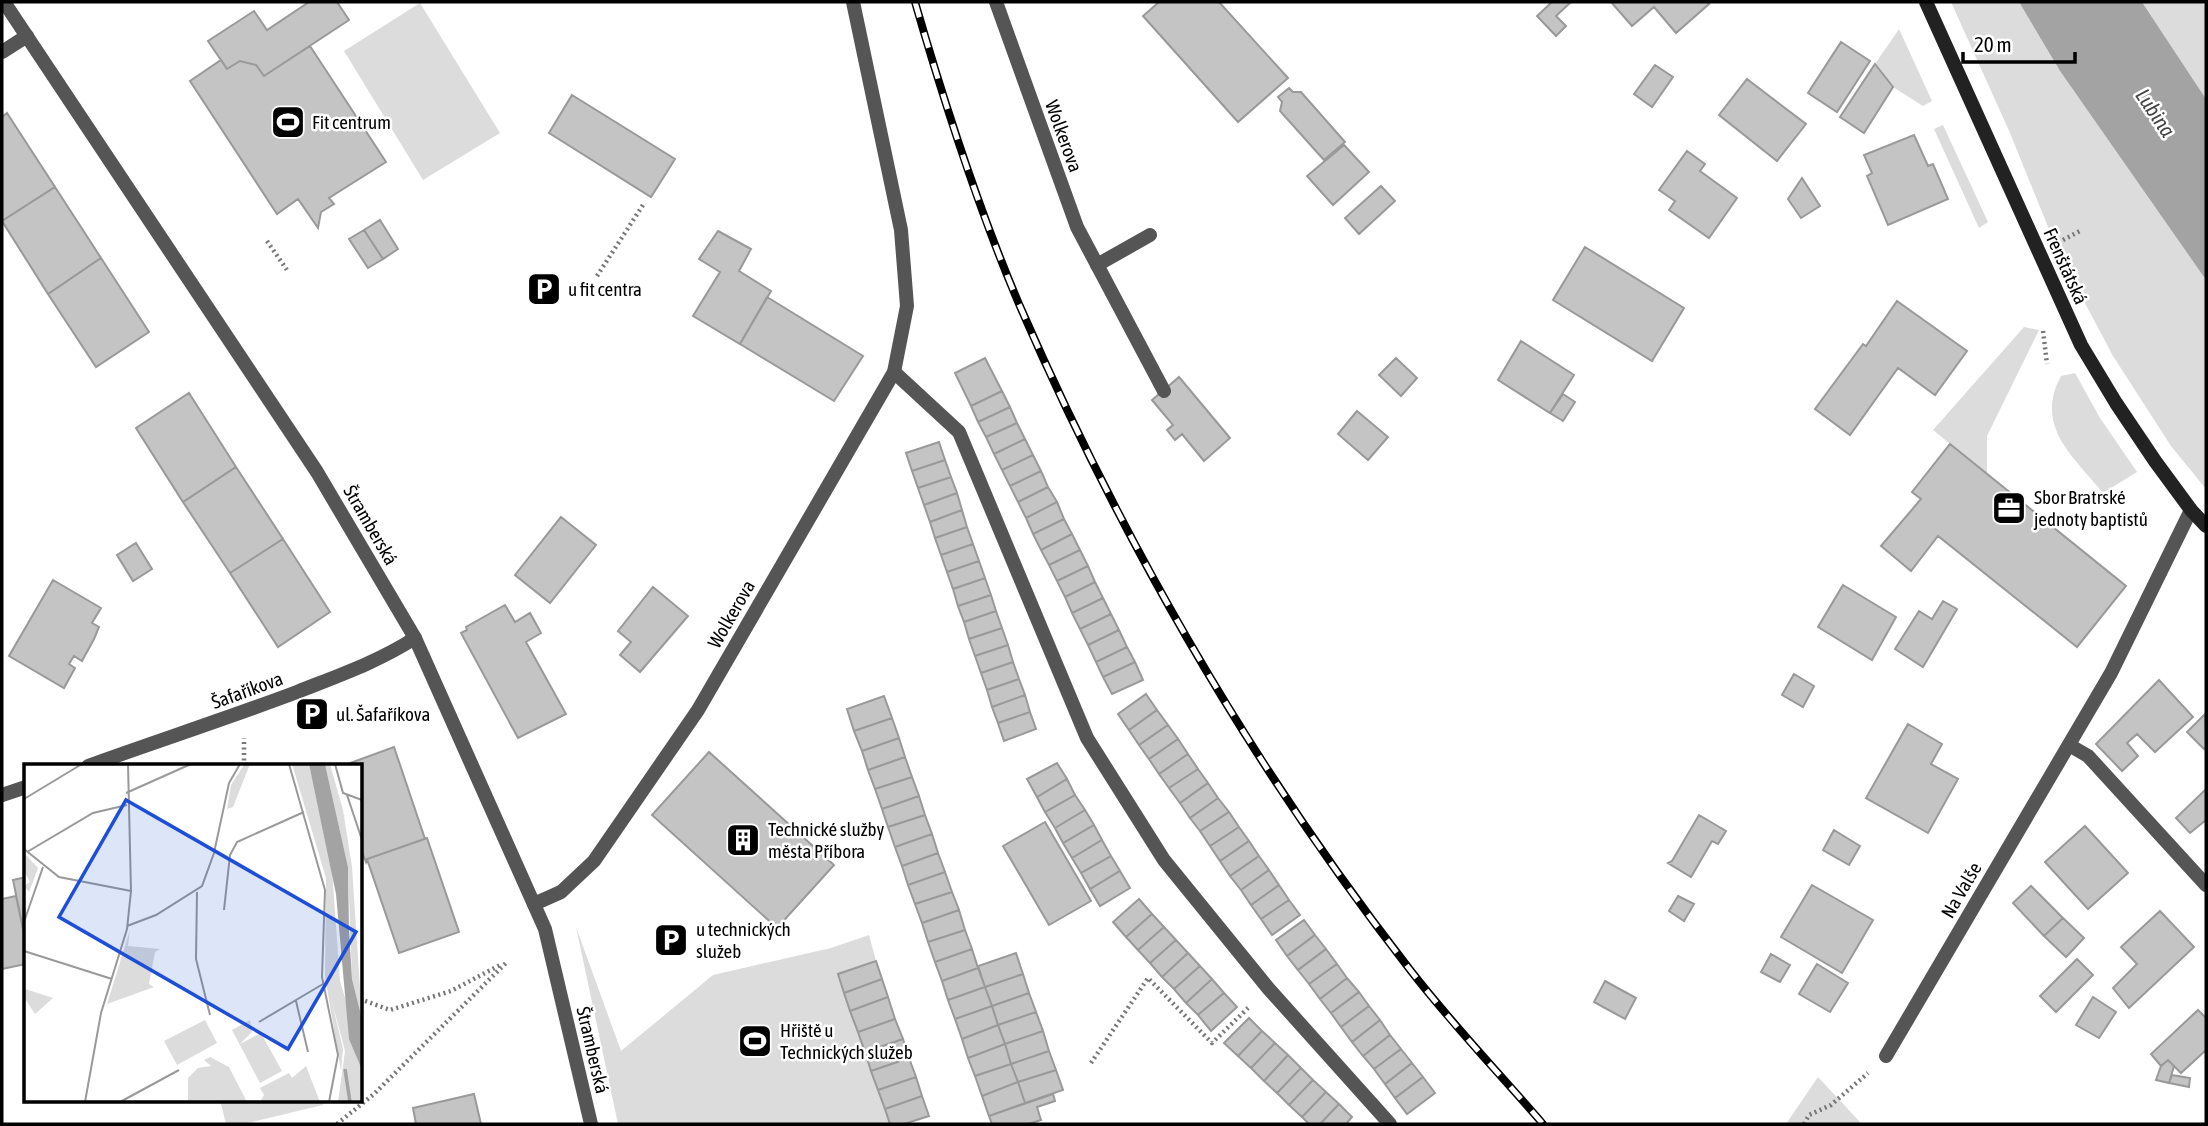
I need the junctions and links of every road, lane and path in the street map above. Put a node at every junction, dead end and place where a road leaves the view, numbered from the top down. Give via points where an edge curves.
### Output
1 (4, 2) edge
2 (853, 2) edge
3 (996, 2) edge
4 (1926, 2) edge
5 (27, 36) junction
6 (2, 52) edge
7 (643, 205) dead end
8 (1150, 235) dead end
9 (267, 241) dead end
10 (1097, 265) junction
11 (287, 270) dead end
12 (597, 276) dead end
13 (894, 372) junction
14 (1164, 391) dead end
15 (2191, 510) junction
16 (2206, 526) edge
17 (415, 638) junction
18 (2069, 745) junction
19 (91, 764) edge
20 (24, 788) edge
21 (2, 795) edge
22 (2206, 885) edge
23 (534, 904) junction
24 (1268, 988) junction
25 (362, 1000) edge
26 (1886, 1056) joint
27 (1091, 1063) dead end
28 (337, 1124) edge
29 (591, 1124) edge
30 (1390, 1124) edge
31 (1804, 1124) edge

1 - 5 street, Štramberská
2 - 13 street, Wolkerova via 901,230 907,306
3 - 10 street, Wolkerova via 1077,227
4 - 15 main road, Frenštátská via 2081,345
5 - 6 street
5 - 17 street, Štramberská via 317,472
7 - 12 path
8 - 10 street
9 - 11 path
10 - 14 street, Wolkerova
13 - 23 street, Wolkerova via 698,710 594,861 561,892
13 - 24 street via 959,432 1087,738 1164,860
15 - 16 main road, Frenštátská
15 - 18 street, Na Valše via 2111,673
17 - 19 street, Šafaříkova via 329,680
17 - 23 street, Štramberská
18 - 22 street via 2088,756
18 - 26 street, Na Valše
20 - 21 street
23 - 29 street, Štramberská via 545,929
24 - 27 path via 1212,1043 1148,978
24 - 30 street
25 - 28 path via 390,1010 451,991 508,961 374,1094
26 - 31 path via 1830,1105 1809,1115

